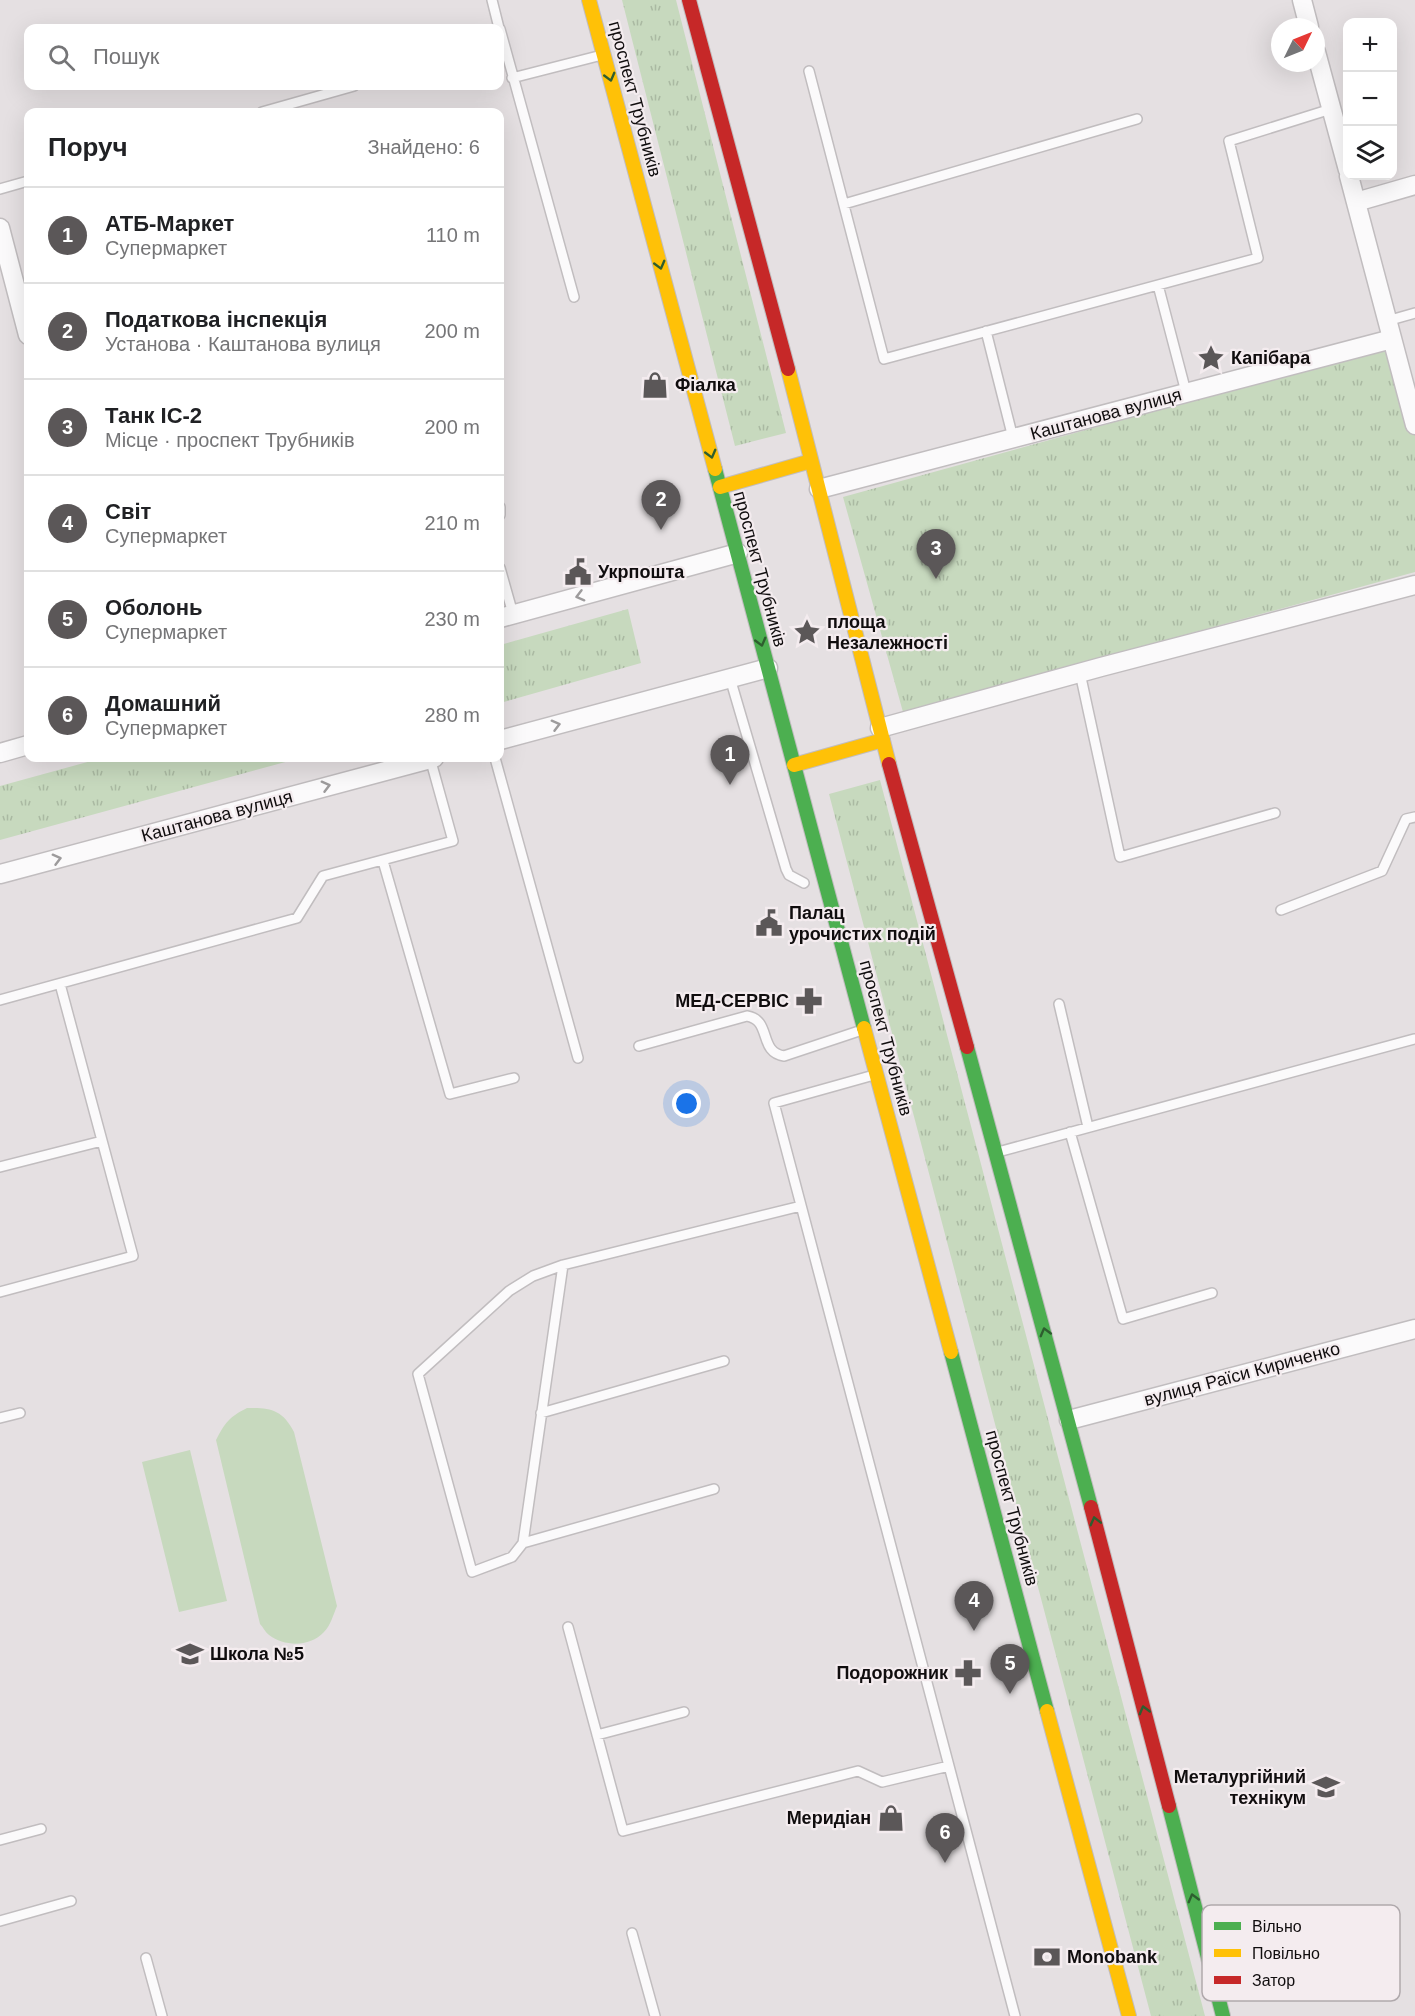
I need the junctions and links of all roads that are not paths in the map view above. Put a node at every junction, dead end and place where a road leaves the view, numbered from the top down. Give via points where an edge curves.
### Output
1 (492, 0) edge
2 (589, 0) edge
3 (689, 0) edge
4 (1302, 0) edge
5 (1307, 18) edge
6 (498, 24) edge
7 (504, 48) edge
8 (604, 54) junction
9 (809, 71) dead end
10 (1321, 72) edge
11 (512, 78) junction
12 (340, 90) edge
13 (276, 108) edge
14 (1331, 110) junction
15 (1137, 119) dead end
16 (1343, 155) edge
17 (1350, 180) edge
18 (24, 182) edge
19 (1415, 185) edge
20 (0, 189) edge
21 (1356, 202) junction
22 (844, 204) junction
23 (0, 228) edge
24 (1158, 285) junction
25 (574, 297) dead end
26 (1415, 313) edge
27 (24, 320) edge
28 (1390, 330) junction
29 (986, 331) junction
30 (1186, 392) junction
31 (1415, 424) edge
32 (1013, 438) junction
33 (811, 461) junction
34 (720, 487) junction
35 (819, 489) junction
36 (738, 553) junction
37 (1415, 585) edge
38 (504, 600) edge
39 (506, 616) edge
40 (768, 668) junction
41 (1080, 673) junction
42 (730, 678) junction
43 (881, 734) junction
44 (504, 739) edge
45 (24, 746) edge
46 (0, 753) edge
47 (417, 762) edge
48 (433, 762) edge
49 (496, 762) edge
50 (794, 765) junction
51 (1275, 813) dead end
52 (1415, 817) edge
53 (383, 861) junction
54 (0, 874) edge
55 (804, 883) dead end
56 (1281, 910) dead end
57 (60, 984) junction
58 (0, 1000) edge
59 (1059, 1004) dead end
60 (866, 1029) junction
61 (1414, 1039) edge
62 (639, 1046) dead end
63 (578, 1058) dead end
64 (877, 1074) junction
65 (514, 1078) dead end
66 (1088, 1127) junction
67 (1070, 1132) junction
68 (102, 1141) junction
69 (996, 1152) junction
70 (0, 1167) edge
71 (801, 1206) junction
72 (563, 1265) junction
73 (0, 1292) edge
74 (1212, 1293) dead end
75 (1415, 1329) edge
76 (724, 1361) dead end
77 (20, 1413) dead end
78 (541, 1413) junction
79 (0, 1418) edge
80 (1070, 1420) junction
81 (714, 1489) dead end
82 (523, 1543) junction
83 (568, 1627) dead end
84 (684, 1712) dead end
85 (597, 1736) junction
86 (949, 1766) junction
87 (41, 1829) dead end
88 (0, 1840) edge
89 (71, 1901) dead end
90 (0, 1921) edge
91 (632, 1933) dead end
92 (1202, 1934) edge
93 (146, 1958) dead end
94 (1219, 2001) edge
95 (162, 2016) edge
96 (655, 2016) edge
97 (1015, 2016) edge
98 (1129, 2016) edge
99 (1223, 2016) edge

1 - 6 lane
2 - 8 main road, проспект Трубників
3 - 33 main road
4 - 5 street
7 - 11 lane
8 - 11 lane
8 -> 34 main road, проспект Трубників
9 - 22 lane
10 - 14 street
11 - 25 lane
12 - 13 lane
14 - 16 street
14 - 24 lane via 1229,141 1258,258
15 - 22 lane
17 - 21 street
18 - 20 lane
19 - 21 street
21 - 28 street
22 - 29 lane via 884,359
23 - 27 street
24 - 29 lane
24 - 30 lane
26 - 28 lane
28 - 30 street, Каштанова вулиця
28 - 31 street
29 - 32 lane
30 - 32 street, Каштанова вулиця
32 - 35 street, Каштанова вулиця
33 - 34 main road
33 - 35 main road
34 - 36 main road, проспект Трубників
35 - 43 main road
36 -> 39 street
36 -> 40 main road, проспект Трубників
37 - 41 street
38 - 39 lane
40 - 42 street
40 - 50 main road, проспект Трубників
41 - 43 street
41 - 51 lane via 1120,856
44 -> 42 street
42 - 55 lane via 786,869
43 - 50 main road
43 - 69 main road
45 - 46 street
54 -> 47 street, Каштанова вулиця
48 - 53 lane via 453,841
49 - 63 lane
50 - 60 main road, проспект Трубників
52 - 56 lane via 1406,819 1382,871
53 - 57 lane via 323,876 297,918
53 - 65 lane via 450,1094
57 - 58 lane
57 - 68 lane
59 - 66 lane
60 - 62 lane via 784,1056 769,1048 756,1017 747,1016
60 - 64 main road, проспект Трубників
61 - 66 lane
64 - 71 lane via 774,1103
64 - 98 main road, проспект Трубників
66 - 67 lane
67 - 69 lane
67 - 74 lane via 1123,1319
68 - 70 lane
68 - 73 lane via 133,1256
80 -> 69 main road
71 - 72 lane
71 - 86 lane
72 - 78 lane
72 - 82 lane via 533,1276 509,1291 418,1374 472,1572 512,1557
75 - 80 street, вулиця Раїси Кириченко
76 - 78 lane
77 - 79 lane
78 - 82 lane
92 -> 80 main road
81 - 82 lane
83 - 85 lane
84 - 85 lane
85 - 86 lane via 623,1831 858,1771 882,1782
86 - 97 lane
87 - 88 lane
89 - 90 lane
91 - 96 lane
93 - 95 lane
99 -> 94 main road

